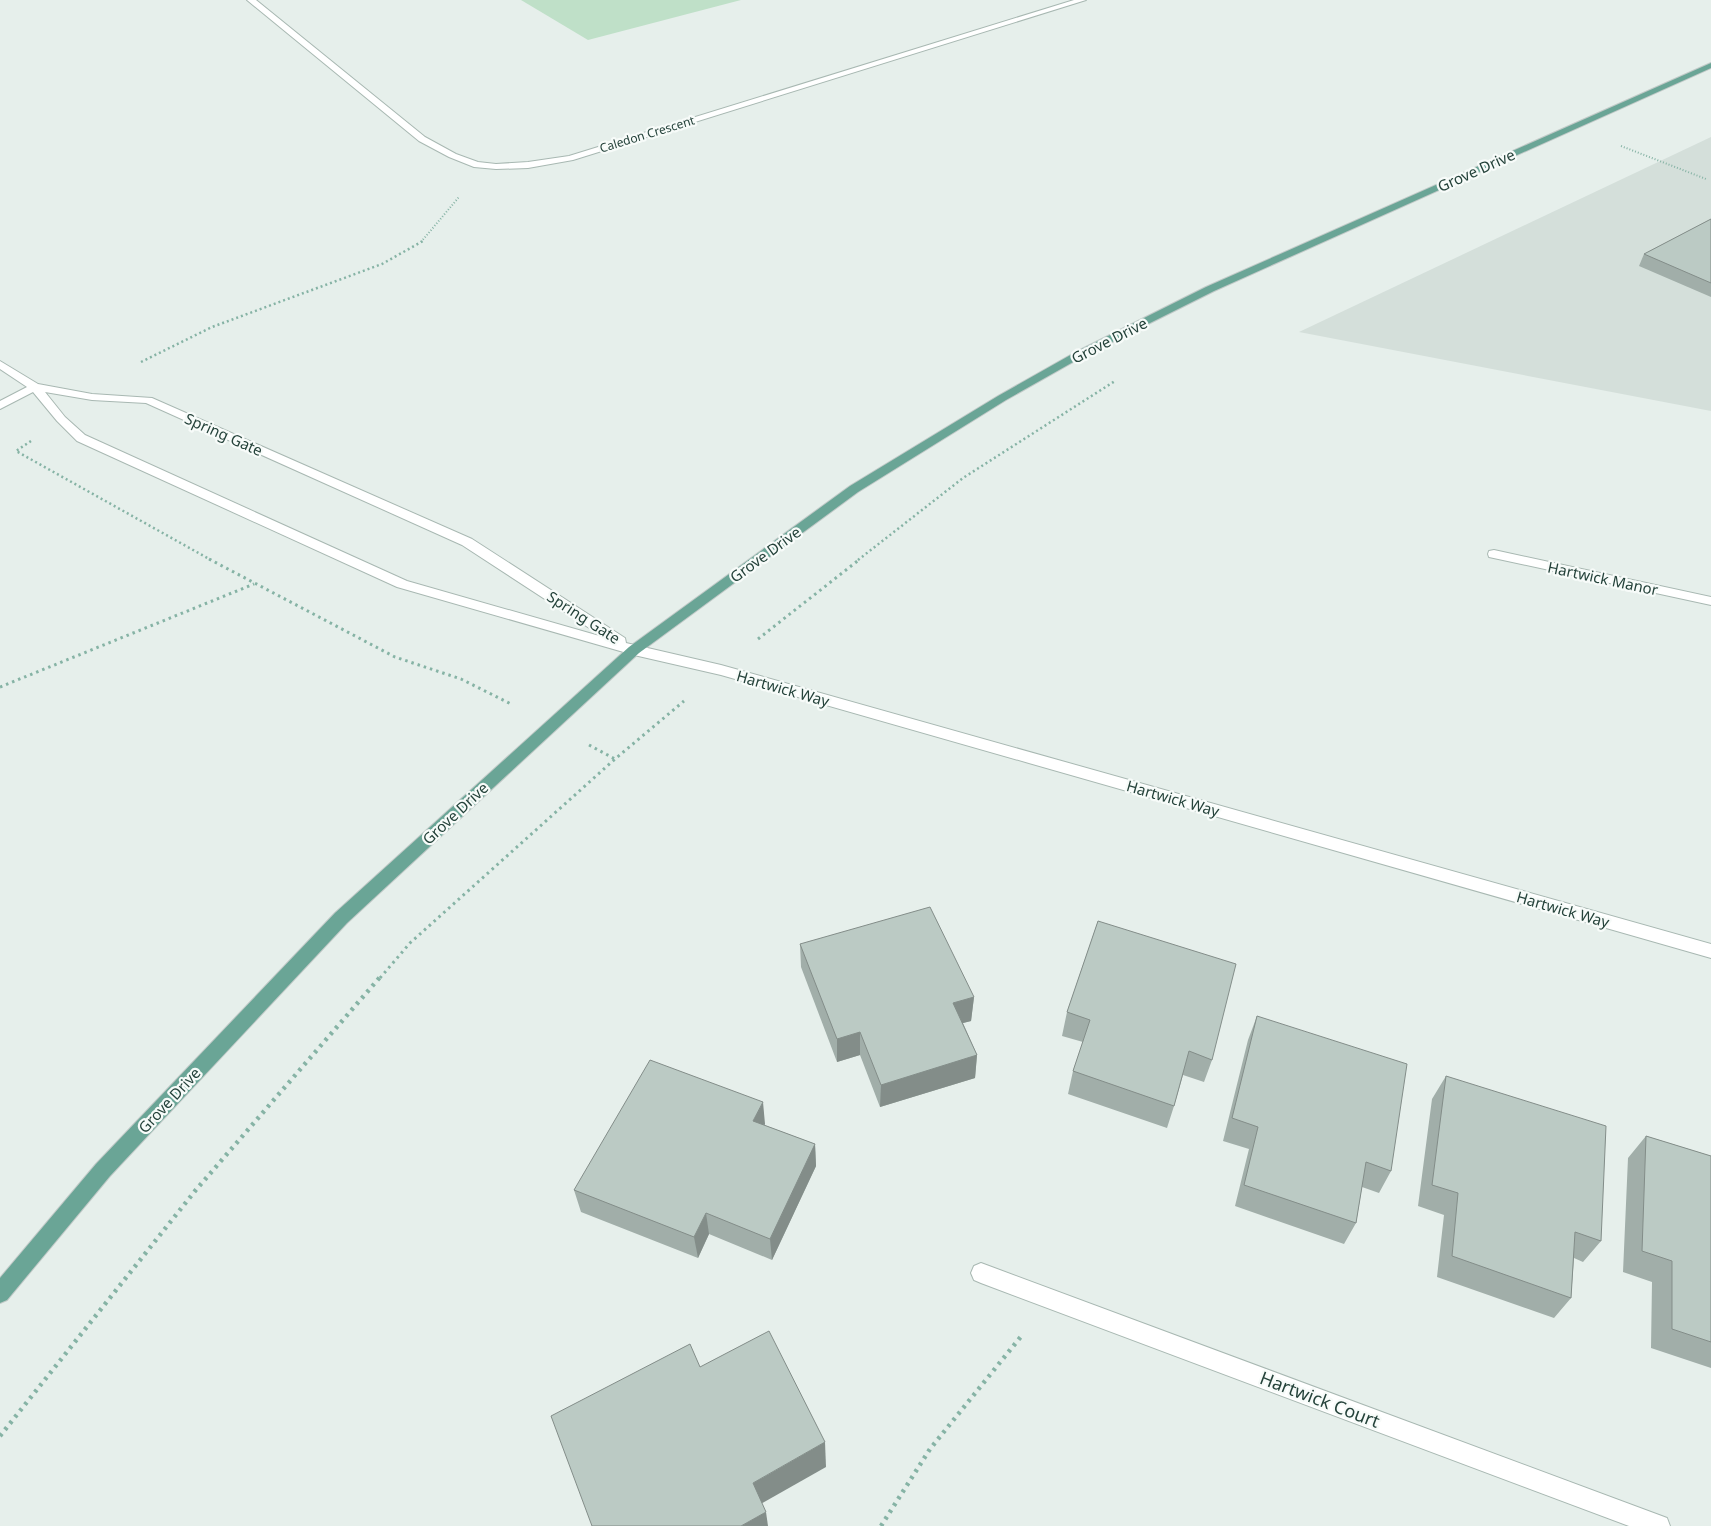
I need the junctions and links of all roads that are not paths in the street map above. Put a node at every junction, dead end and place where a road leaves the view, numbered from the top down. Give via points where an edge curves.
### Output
1 (251, 0) edge
2 (1082, 0) edge
3 (1711, 65) edge
4 (0, 364) edge
5 (36, 388) junction
6 (0, 406) edge
7 (1494, 554) dead end
8 (1711, 601) edge
9 (634, 650) junction
10 (1711, 951) edge
11 (981, 1273) dead end
12 (0, 1293) edge
13 (1659, 1526) edge

1 - 2 street, Caledon Crescent via 422,139 484,166 527,166 570,158
3 - 9 main road, Grove Drive via 1210,289 1078,355 854,489
4 - 5 street, Spring Gate
5 - 6 street
5 - 9 street, Spring Gate via 148,400 467,542
5 - 9 street, Spring Gate via 81,438 402,584
7 - 8 street, Hartwick Manor
9 - 10 street, Hartwick Way via 731,673
9 - 12 main road, Grove Drive via 341,918 103,1170
11 - 13 street, Hartwick Court

